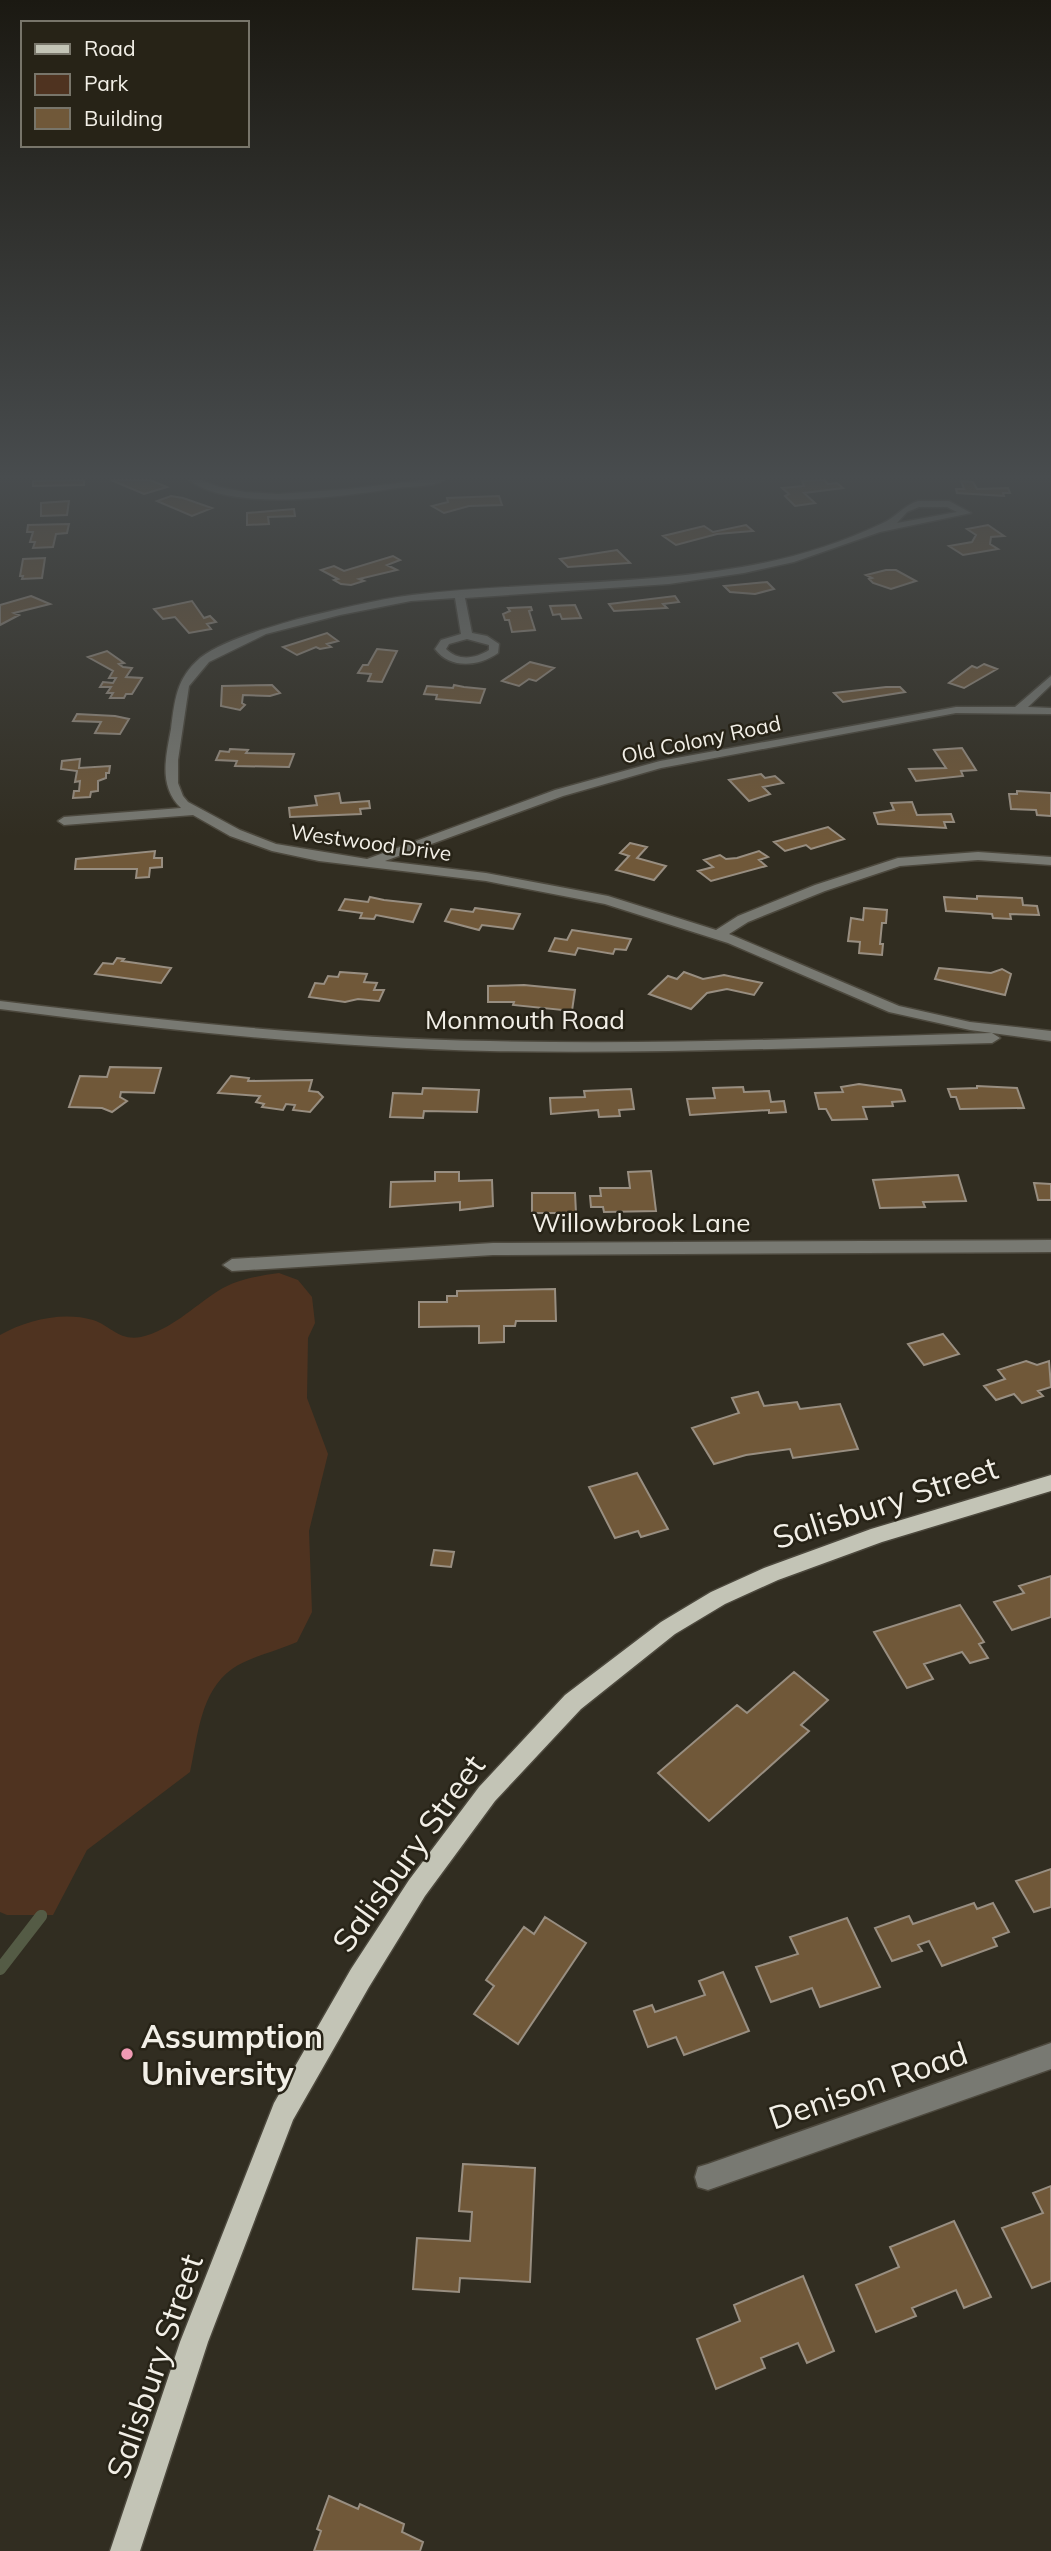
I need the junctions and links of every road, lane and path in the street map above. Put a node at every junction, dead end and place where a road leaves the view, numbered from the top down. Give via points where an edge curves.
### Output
1 (413, 599) edge
2 (460, 599) edge
3 (467, 636) dead end
4 (1051, 679) edge
5 (1020, 709) junction
6 (1051, 711) edge
7 (194, 811) junction
8 (64, 821) dead end
9 (1051, 861) edge
10 (370, 862) junction
11 (719, 934) junction
12 (0, 1005) edge
13 (1051, 1036) edge
14 (1051, 1245) edge
15 (232, 1265) dead end
16 (1051, 1483) edge
17 (1051, 2056) edge
18 (708, 2177) dead end
19 (125, 2551) edge

1 - 7 street, Westwood Drive via 307,619 248,637 205,660 183,685 172,761 173,790
2 - 3 street
4 - 5 street
5 - 6 street, Old Colony Road
5 - 10 street, Old Colony Road via 956,710 660,765 559,793
7 - 8 street
7 - 10 street, Westwood Drive via 272,847
9 - 11 street via 978,856 898,862 781,903
10 - 11 street, Westwood Drive via 583,894
11 - 13 street, Westwood Drive via 894,1009 957,1024
12 - 13 street, Monmouth Road via 277,1035 490,1046
14 - 15 street, Willowbrook Lane via 494,1249
16 - 19 main road, Salisbury Street via 878,1535 718,1598 668,1628 573,1702 495,1784 417,1888 283,2112 194,2342
17 - 18 street, Denison Road

